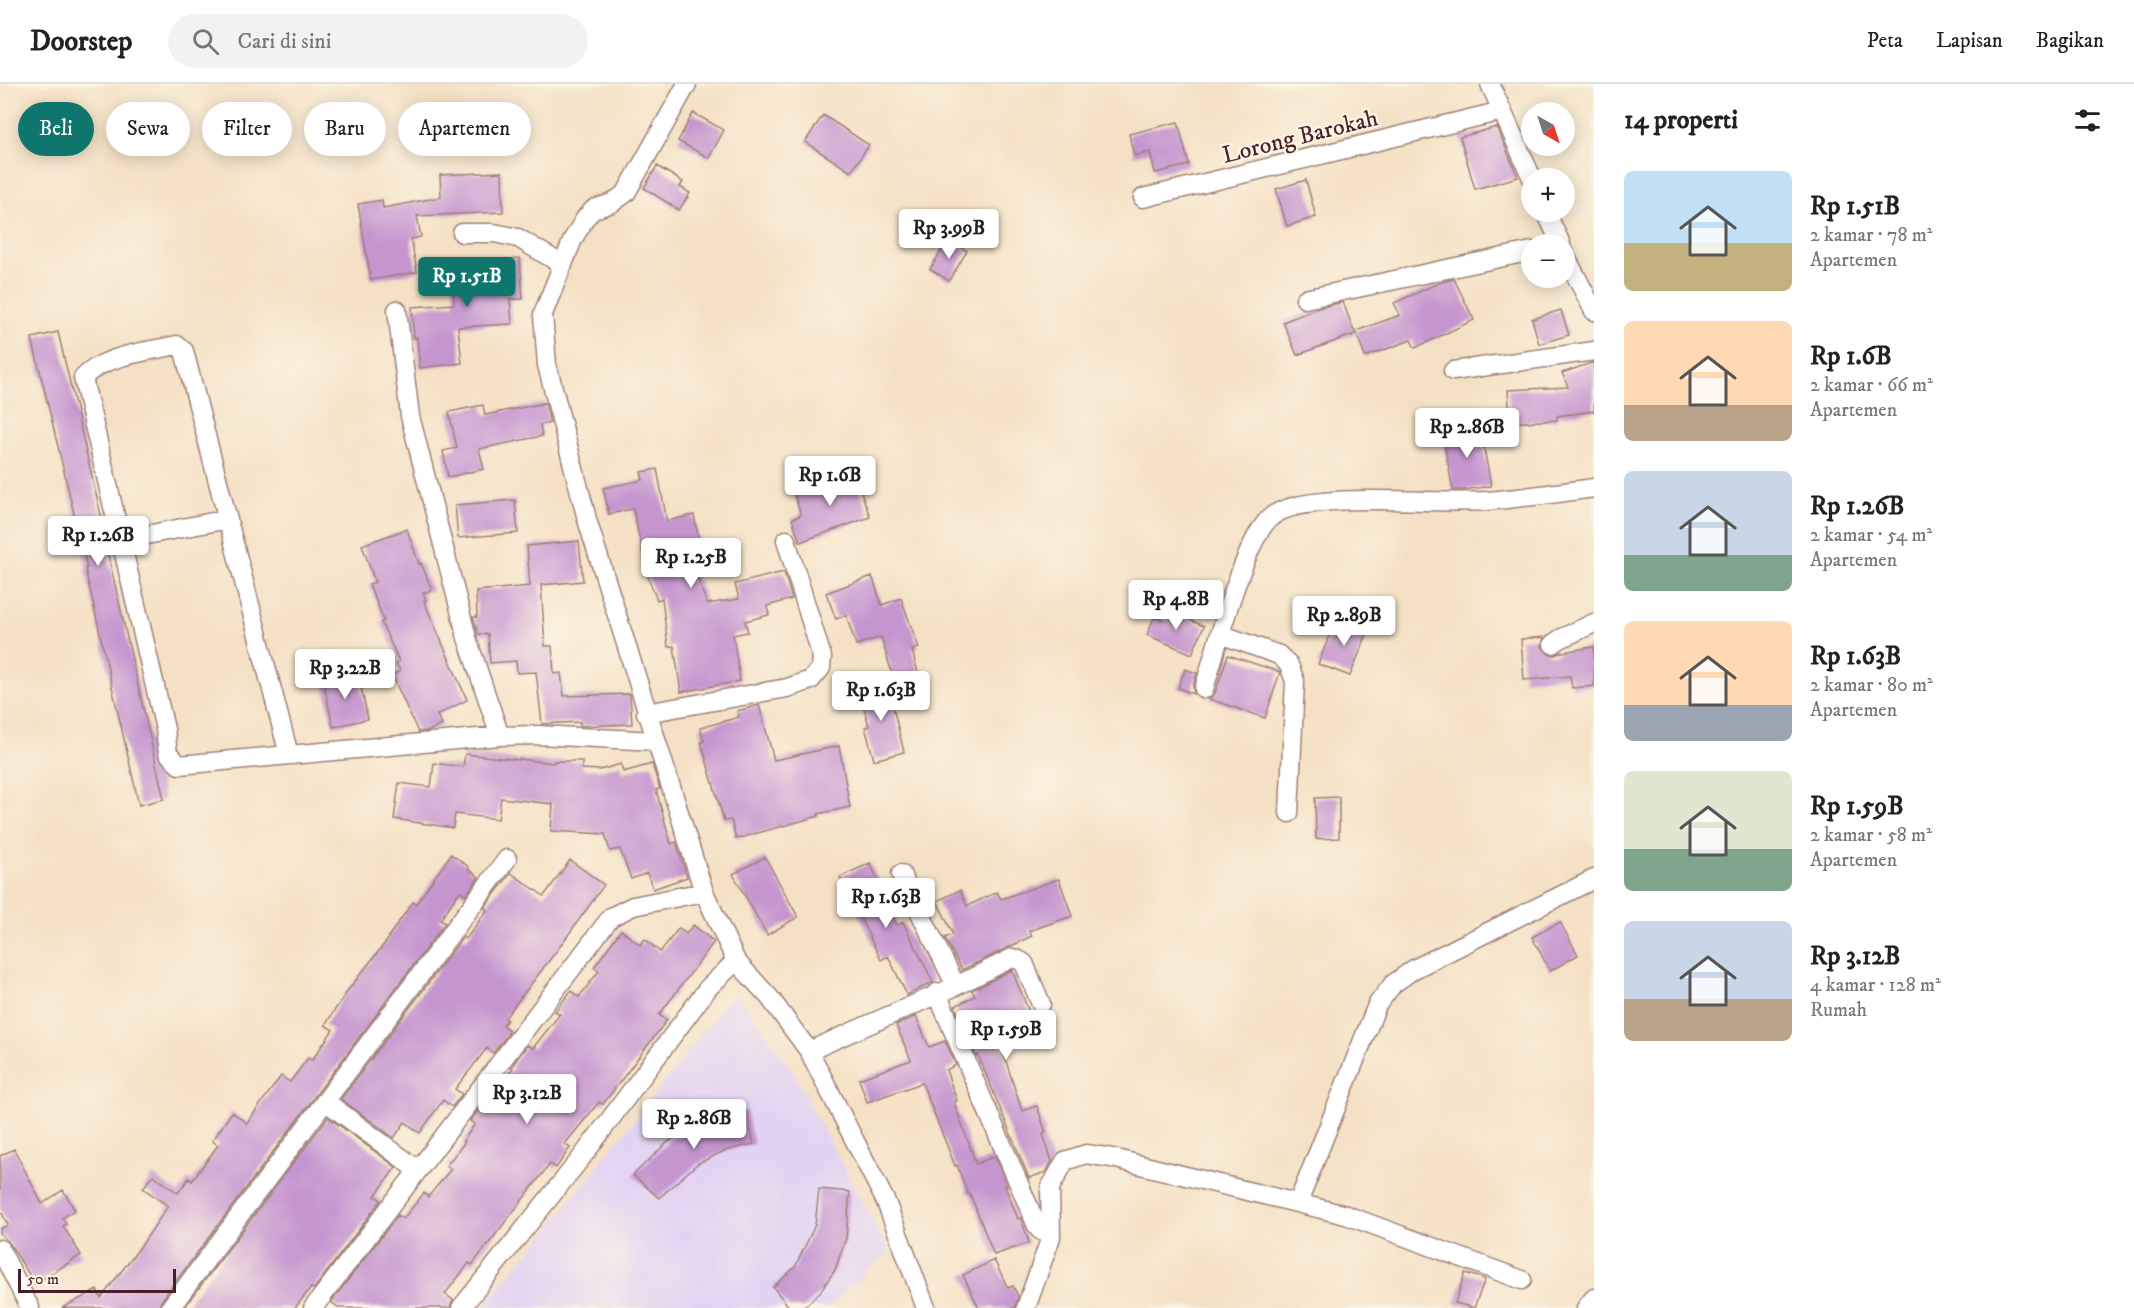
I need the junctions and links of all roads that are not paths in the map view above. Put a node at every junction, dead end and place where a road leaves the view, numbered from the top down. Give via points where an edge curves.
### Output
1 (687, 84) edge
2 (1490, 84) edge
3 (1502, 111) junction
4 (1528, 168) edge
5 (1143, 198) dead end
6 (462, 233) dead end
7 (1521, 253) edge
8 (563, 265) junction
9 (1575, 274) edge
10 (1305, 299) dead end
11 (397, 310) dead end
12 (1594, 311) edge
13 (1594, 351) edge
14 (1453, 371) dead end
15 (1594, 488) edge
16 (228, 519) junction
17 (121, 540) junction
18 (786, 540) dead end
19 (1594, 623) edge
20 (1220, 634) junction
21 (1553, 645) dead end
22 (1204, 689) dead end
23 (646, 713) junction
24 (500, 736) junction
25 (656, 741) junction
26 (289, 755) junction
27 (1289, 813) dead end
28 (507, 859) dead end
29 (901, 874) dead end
30 (1594, 879) edge
31 (704, 892) junction
32 (736, 961) junction
33 (956, 986) junction
34 (938, 993) junction
35 (1041, 1005) dead end
36 (808, 1051) junction
37 (325, 1101) junction
38 (418, 1170) junction
39 (1298, 1203) junction
40 (1051, 1237) junction
41 (0, 1249) edge
42 (1522, 1280) dead end
43 (1594, 1298) edge
44 (30, 1308) edge
45 (170, 1308) edge
46 (313, 1308) edge
47 (461, 1308) edge
48 (926, 1308) edge
49 (1026, 1308) edge
50 (1586, 1308) edge

1 - 8 street via 626,194 586,217
2 - 3 street
3 - 4 street
3 - 5 street, Lorong Barokah
6 - 8 street via 518,238
7 - 10 street
8 - 23 street via 543,314 547,365 588,523
9 - 12 street
11 - 24 street via 410,416 466,638
13 - 14 street
15 - 20 street via 1484,501 1335,501 1283,509 1271,516 1254,542
16 - 17 street
16 - 17 street via 188,363 177,345 104,362 83,378
16 - 26 street
17 - 26 street via 168,753 179,765
18 - 23 street via 822,657 821,668 811,680 787,688
19 - 21 street
20 - 22 street
20 - 27 street via 1279,655 1289,665 1295,681
23 - 25 street
24 - 25 street
24 - 26 street
25 - 31 street
28 - 37 street
29 - 33 street
30 - 39 street via 1414,969 1393,984 1377,1005
31 - 32 street
31 - 38 street via 633,906 611,917
32 - 36 street via 770,998
32 - 47 street via 708,988 582,1157
33 - 34 street
33 - 35 street via 1017,958 1024,963
34 - 36 street
34 - 40 street via 1037,1226
36 - 48 street via 886,1202
37 - 38 street
37 - 45 street
38 - 46 street
39 - 40 street via 1086,1155 1065,1161 1050,1188
39 - 42 street via 1346,1215
40 - 49 street
41 - 44 street
43 - 50 street

